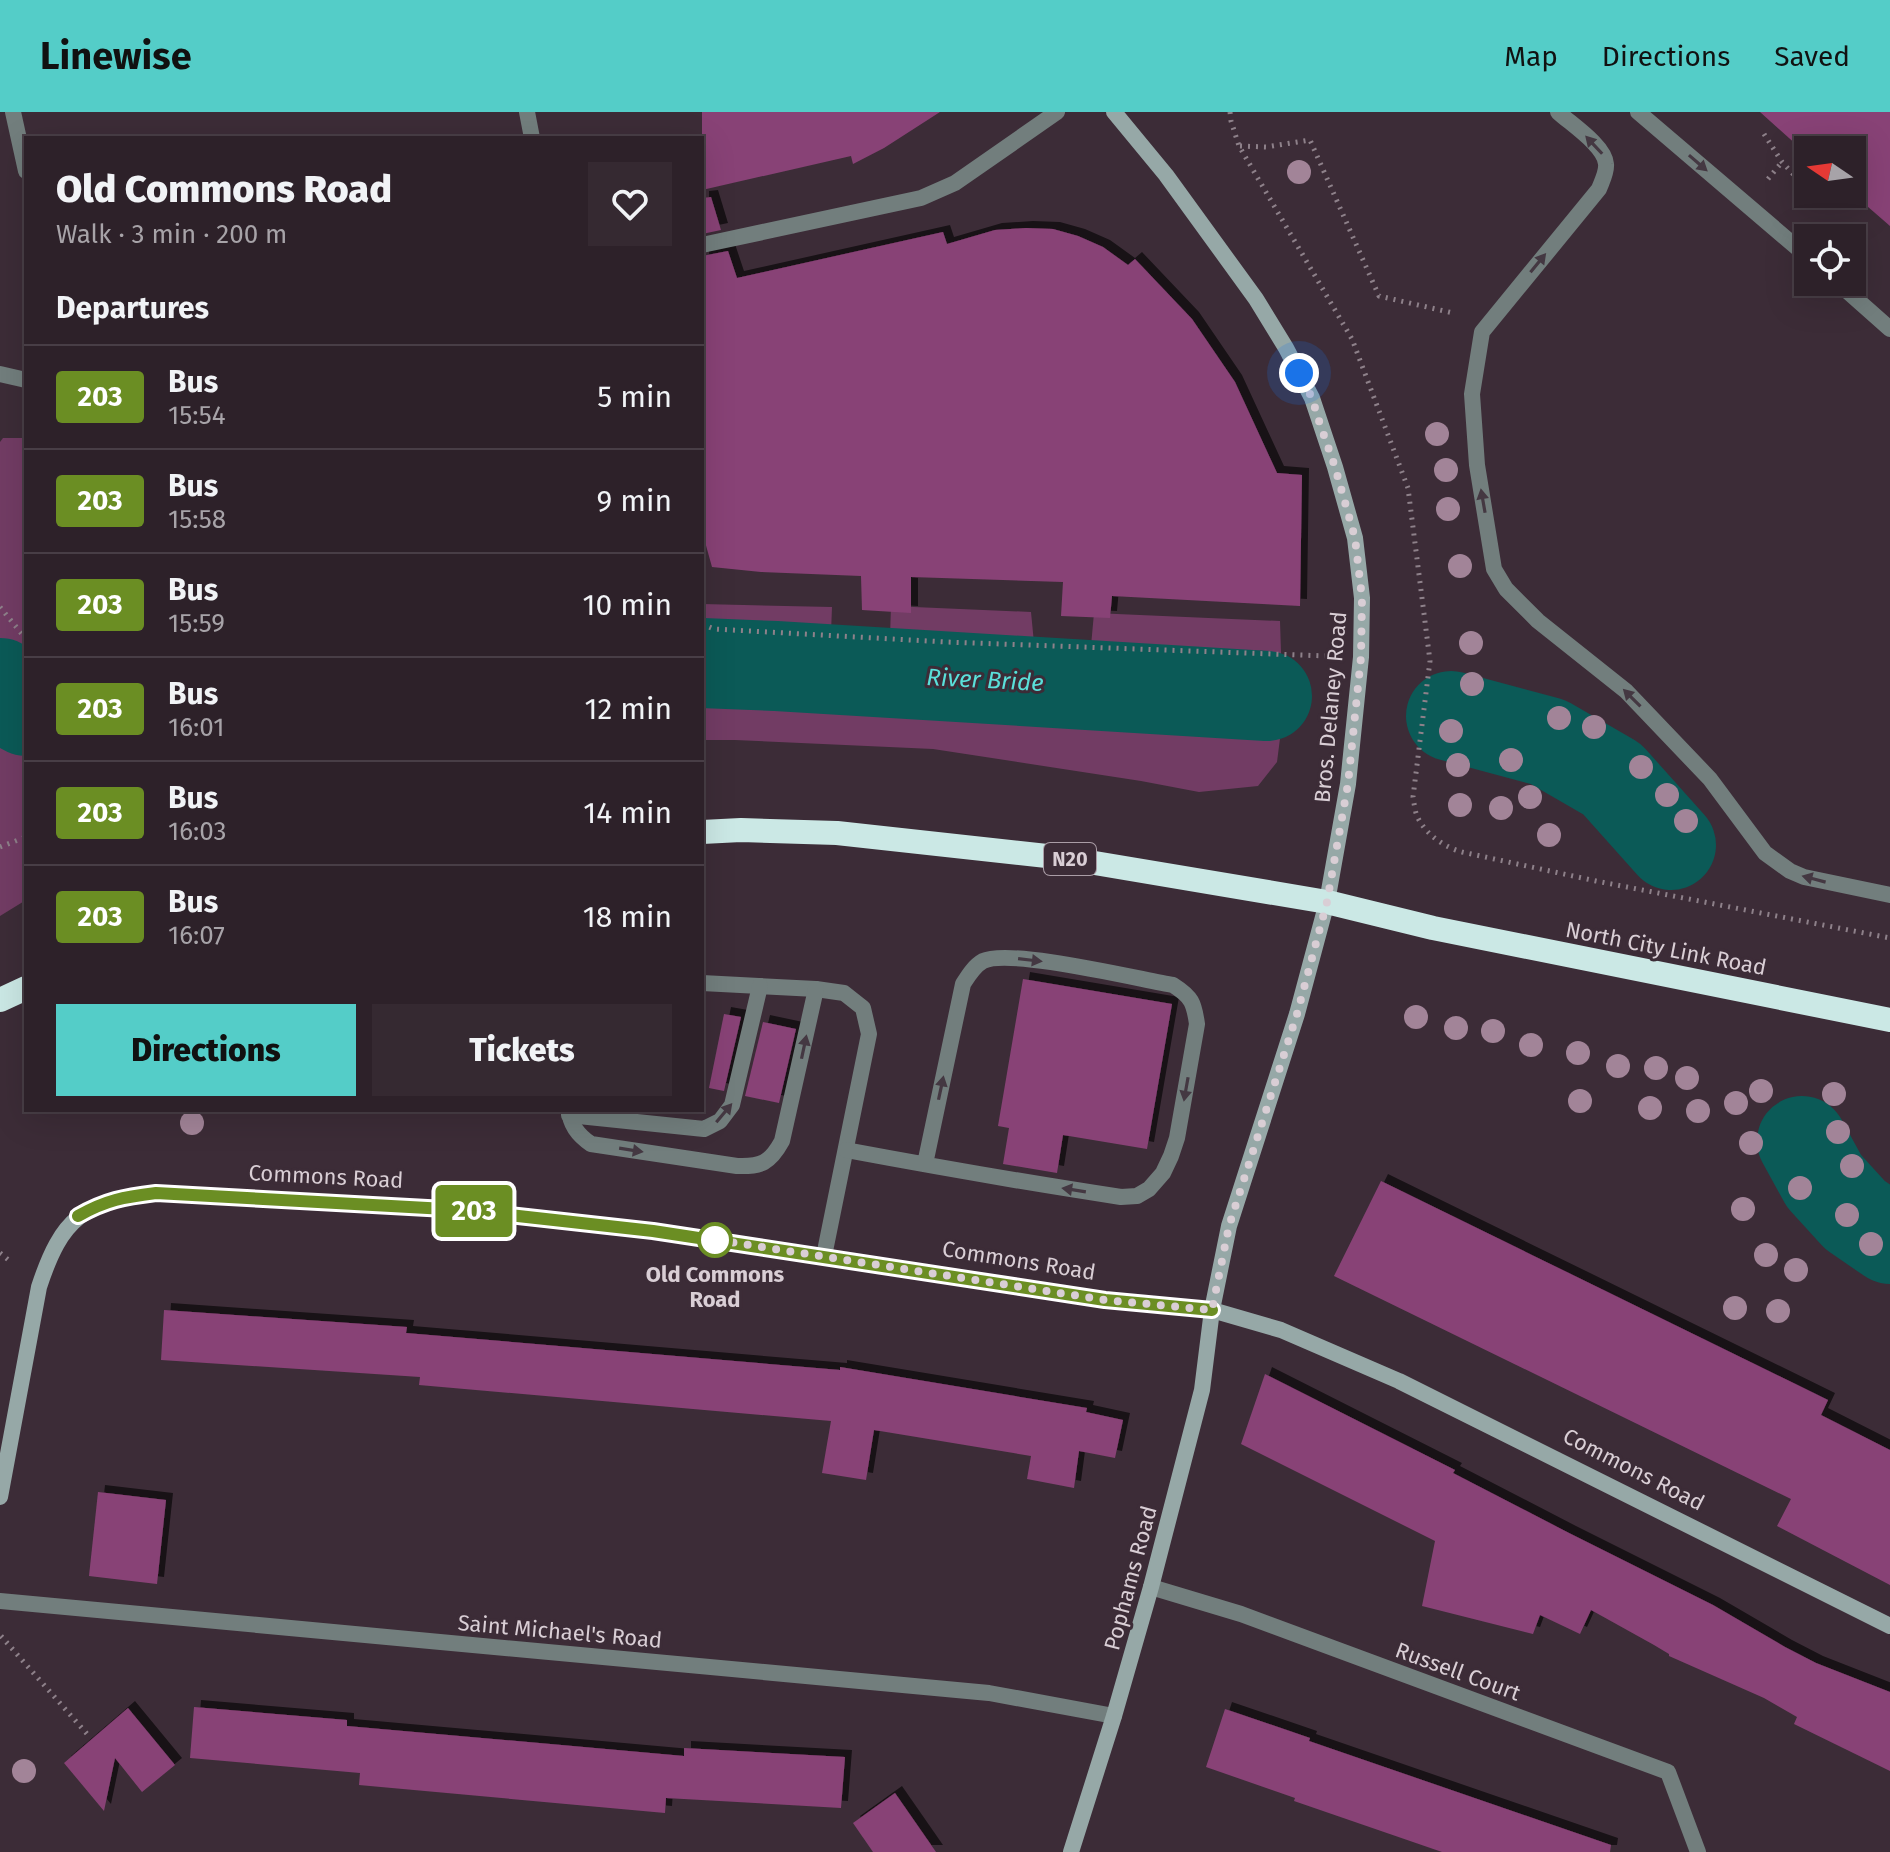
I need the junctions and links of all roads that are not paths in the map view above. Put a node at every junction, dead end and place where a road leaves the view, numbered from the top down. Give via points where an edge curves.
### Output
1 (13, 112) edge
2 (527, 112) edge
3 (1057, 112) edge
4 (1114, 112) edge
5 (1558, 112) edge
6 (1638, 112) edge
7 (532, 136) edge
8 (24, 162) edge
9 (704, 245) edge
10 (1794, 245) edge
11 (1853, 296) edge
12 (1890, 329) edge
13 (0, 374) edge
14 (24, 380) edge
15 (704, 832) edge
16 (1890, 895) edge
17 (1327, 902) junction
18 (704, 983) edge
19 (760, 986) junction
20 (24, 989) edge
21 (816, 989) junction
22 (0, 1000) edge
23 (1890, 1020) edge
24 (569, 1112) edge
25 (846, 1150) junction
26 (925, 1164) junction
27 (824, 1256) junction
28 (1212, 1310) junction
29 (0, 1497) edge
30 (1151, 1587) junction
31 (0, 1601) edge
32 (1890, 1626) edge
33 (1114, 1716) junction
34 (1071, 1852) edge
35 (1698, 1852) edge

1 - 8 street
2 - 7 street
3 - 9 street via 955,183 921,198
4 - 17 street, Bros. Delaney Road via 1166,175 1286,348 1312,398 1355,538 1361,657 1348,784
16 -> 5 street via 1804,877 1777,863 1710,779 1626,691 1538,621 1494,569 1472,394 1482,332 1599,189 1605,174 1600,148
6 -> 10 street
11 - 12 street
13 - 14 street
15 - 17 highway, N20 via 837,833 955,845 1080,860
17 - 23 highway, North City Link Road / N20
17 - 28 street, Bros. Delaney Road via 1229,1226
18 - 19 street
19 - 21 street
24 -> 19 street via 704,1129 720,1121 732,1105
20 - 22 highway
24 -> 21 street via 580,1137 591,1144 737,1166 765,1163 782,1141
21 - 25 street via 844,993 863,1008 869,1034
25 - 26 street
25 - 27 street
26 -> 26 street via 963,984 984,961 1028,959 1173,985 1188,995 1197,1024 1177,1138 1163,1173 1149,1189 1121,1197
27 - 28 street, Commons Road via 1105,1300
27 - 29 street, Commons Road via 464,1210 156,1193 100,1204 78,1216 47,1262
28 - 30 street, Pophams Road via 1202,1390
28 - 32 street, Commons Road via 1281,1330 1399,1381
30 - 33 street, Pophams Road
30 - 35 street, Russell Court via 1241,1614 1668,1772
31 - 33 street, Saint Michael's Road via 989,1693
33 - 34 street, Pophams Road

